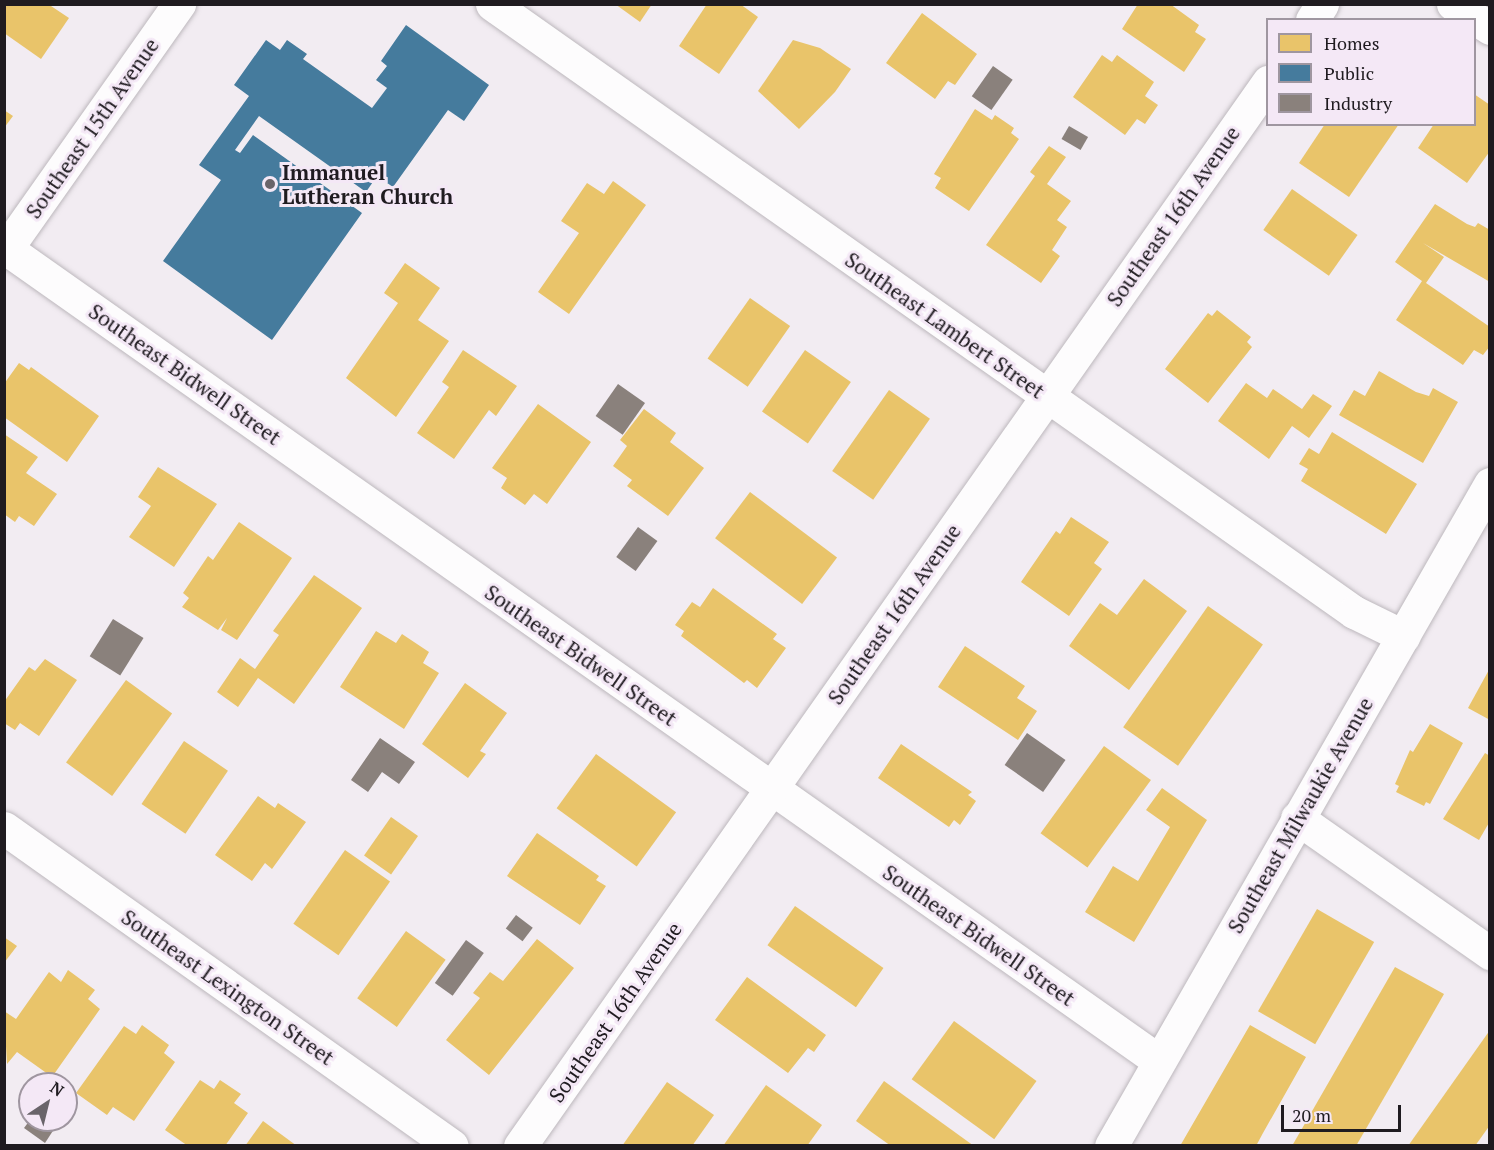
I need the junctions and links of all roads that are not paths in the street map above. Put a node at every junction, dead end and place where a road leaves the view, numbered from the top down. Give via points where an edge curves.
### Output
1 (180, 4) edge
2 (492, 4) edge
3 (1322, 4) edge
4 (1453, 4) edge
5 (1313, 18) edge
6 (1475, 18) edge
7 (1476, 19) edge
8 (1490, 28) edge
9 (1266, 85) edge
10 (5, 249) edge
11 (1046, 397) junction
12 (1490, 484) edge
13 (1403, 636) junction
14 (771, 790) junction
15 (1297, 818) junction
16 (4, 828) edge
17 (1490, 953) edge
18 (1160, 1061) junction
19 (452, 1146) edge
20 (520, 1146) edge
21 (1111, 1146) edge

1 - 10 street, Southeast 15th Avenue
2 - 11 street, Southeast Lambert Street
3 - 5 street
4 - 6 street
7 - 8 street
9 - 11 street, Southeast 16th Avenue
10 - 14 street, Southeast Bidwell Street
11 - 13 street, Southeast Lambert Street via 1354,612
11 - 14 street, Southeast 16th Avenue
12 - 13 street, Southeast Milwaukie Avenue
13 - 15 street, Southeast Milwaukie Avenue
14 - 18 street, Southeast Bidwell Street
14 - 20 street, Southeast 16th Avenue
15 - 17 street
15 - 18 street, Southeast Milwaukie Avenue
16 - 19 street, Southeast Lexington Street
18 - 21 street, Southeast Milwaukie Avenue

